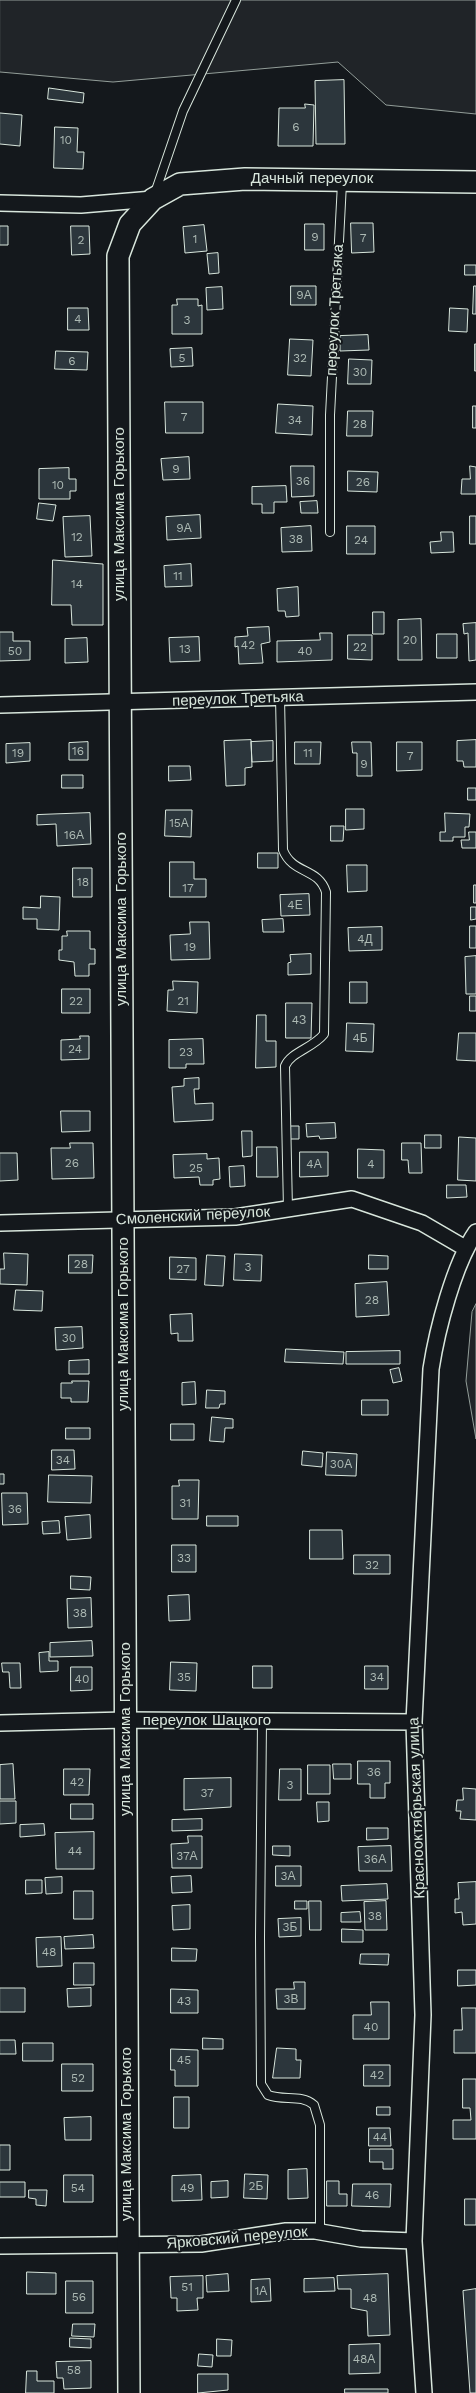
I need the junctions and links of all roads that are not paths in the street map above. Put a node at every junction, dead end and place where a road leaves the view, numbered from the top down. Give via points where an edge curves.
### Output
1 (236, 0) edge
2 (342, 178) junction
3 (476, 182) edge
4 (153, 199) junction
5 (0, 203) edge
6 (118, 256) joint
7 (330, 532) dead end
8 (476, 692) edge
9 (280, 697) junction
10 (121, 702) junction
11 (0, 705) edge
12 (288, 1210) junction
13 (123, 1220) junction
14 (0, 1223) edge
15 (476, 1232) edge
16 (465, 1248) junction
17 (126, 1720) junction
18 (262, 1721) junction
19 (414, 1722) junction
20 (0, 1723) edge
21 (320, 2232) junction
22 (414, 2241) junction
23 (128, 2245) junction
24 (0, 2246) edge
25 (129, 2393) edge
26 (424, 2393) edge

1 - 4 lane via 183,111
2 - 3 main road, Дачный переулок
2 - 4 main road, Дачный переулок via 245,178 180,184
2 - 7 lane, переулок Третьяка via 330,415
4 - 5 street, Дачный переулок via 81,205
4 - 6 main road, Дачный переулок via 130,224
6 - 10 main road, улица Максима Горького
8 - 9 street, переулок Третьяка
9 - 10 street, переулок Третьяка
9 - 12 lane via 284,850 289,862 320,880 326,899 324,1034 311,1047 292,1057 285,1066
10 - 11 street, переулок Третьяка
10 - 13 main road, улица Максима Горького
12 - 13 street, Смоленский переулок via 236,1217
12 - 16 street, Смоленский переулок via 340,1200 359,1200 422,1223
13 - 14 street, Смоленский переулок
13 - 17 main road, улица Максима Горького
15 - 16 street, Краснооктябрьская улица
16 - 19 street, Краснооктябрьская улица via 436,1339 431,1369
17 - 18 street, переулок Шацкого
17 - 20 street, переулок Шацкого
17 - 23 main road, улица Максима Горького
18 - 19 street, переулок Шацкого
18 - 21 lane via 261,2084 268,2095 282,2099 303,2098 314,2105 320,2125
19 - 22 street, Краснооктябрьская улица via 423,2015
21 - 22 street, Ярковский переулок via 361,2239
21 - 23 street, Ярковский переулок via 267,2232 201,2244
22 - 26 street, Краснооктябрьская улица
23 - 24 street, Ярковский переулок
23 - 25 main road, улица Максима Горького

